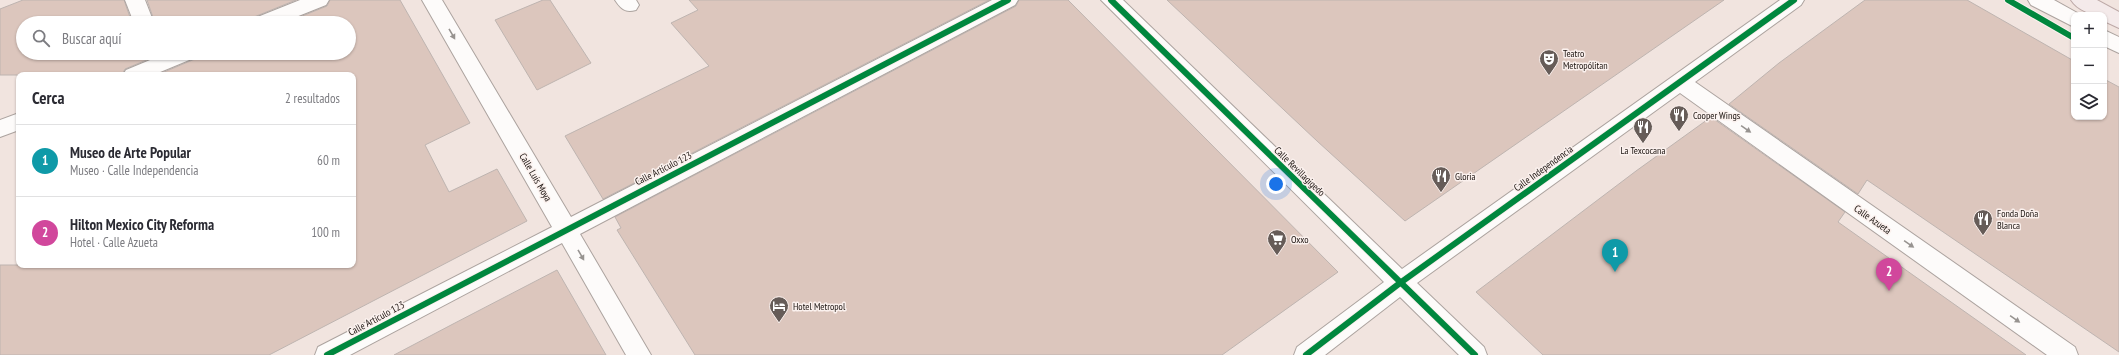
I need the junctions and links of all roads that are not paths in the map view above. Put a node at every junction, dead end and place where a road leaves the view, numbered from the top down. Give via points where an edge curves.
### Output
1 (135, 0) edge
2 (319, 0) edge
3 (432, 0) edge
4 (1008, 0) edge
5 (1111, 0) edge
6 (1794, 0) edge
7 (2038, 0) edge
8 (2081, 0) edge
9 (141, 16) edge
10 (279, 16) edge
11 (2071, 18) edge
12 (2119, 21) edge
13 (2107, 39) edge
14 (2119, 46) edge
15 (156, 60) edge
16 (138, 72) edge
17 (1680, 82) junction
18 (16, 122) edge
19 (0, 129) edge
20 (566, 230) junction
21 (1400, 283) junction
22 (327, 355) edge
23 (639, 355) edge
24 (1306, 355) edge
25 (1475, 355) edge
26 (2066, 355) edge

1 - 9 street
2 - 10 street
3 -> 20 street, Calle Luis Moya
4 - 20 street, Calle Artículo 123
5 - 21 street, Calle Revillagigedo
6 - 17 street, Calle Independencia
7 - 11 street
8 - 12 main road
13 - 14 street
15 - 16 street
17 - 21 street, Calle Independencia
17 -> 26 street, Calle Azueta
18 - 19 street
20 - 22 street, Calle Artículo 123
20 -> 23 street, Calle Luis Moya
21 - 24 street, Calle Independencia
21 - 25 street, Calle Revillagigedo

